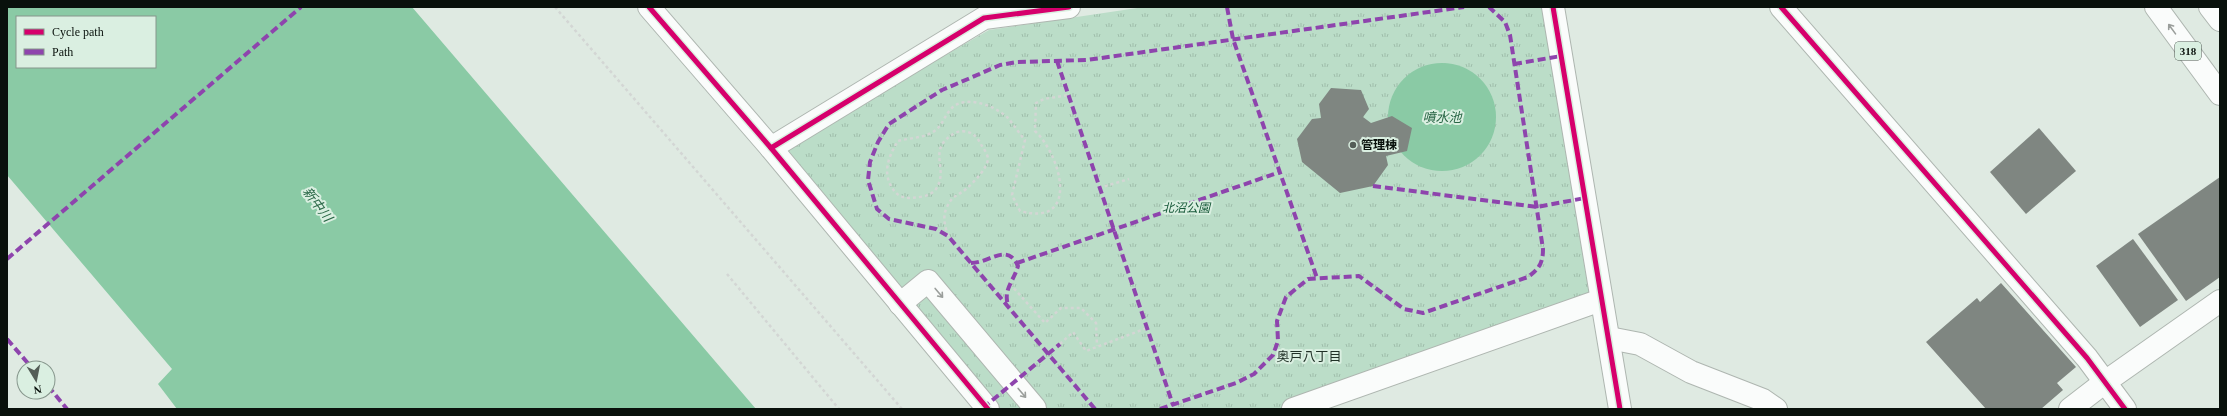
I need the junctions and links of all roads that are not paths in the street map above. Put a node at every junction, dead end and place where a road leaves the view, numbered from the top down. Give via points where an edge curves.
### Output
1 (648, 7) edge
2 (1069, 7) edge
3 (1553, 7) edge
4 (1781, 7) edge
5 (2156, 7) edge
6 (2210, 7) edge
7 (981, 12) edge
8 (2220, 20) edge
9 (2220, 94) edge
10 (771, 148) junction
11 (1601, 300) junction
12 (2220, 301) edge
13 (900, 304) junction
14 (1609, 338) junction
15 (2105, 382) junction
16 (988, 409) edge
17 (1033, 409) edge
18 (1293, 409) edge
19 (1620, 409) edge
20 (1776, 409) edge
21 (2070, 409) edge
22 (2125, 409) edge

1 - 10 street
2 - 7 street
3 - 11 street
4 - 15 street
9 -> 5 street, 318
6 - 8 street
7 - 10 street
10 - 13 street
11 - 14 street
11 - 18 street
12 - 15 street
13 - 16 street
13 -> 17 street via 928,281 1035,408
14 - 19 street
14 - 20 street via 1640,344 1691,372 1763,400
15 - 21 street
15 - 22 street

